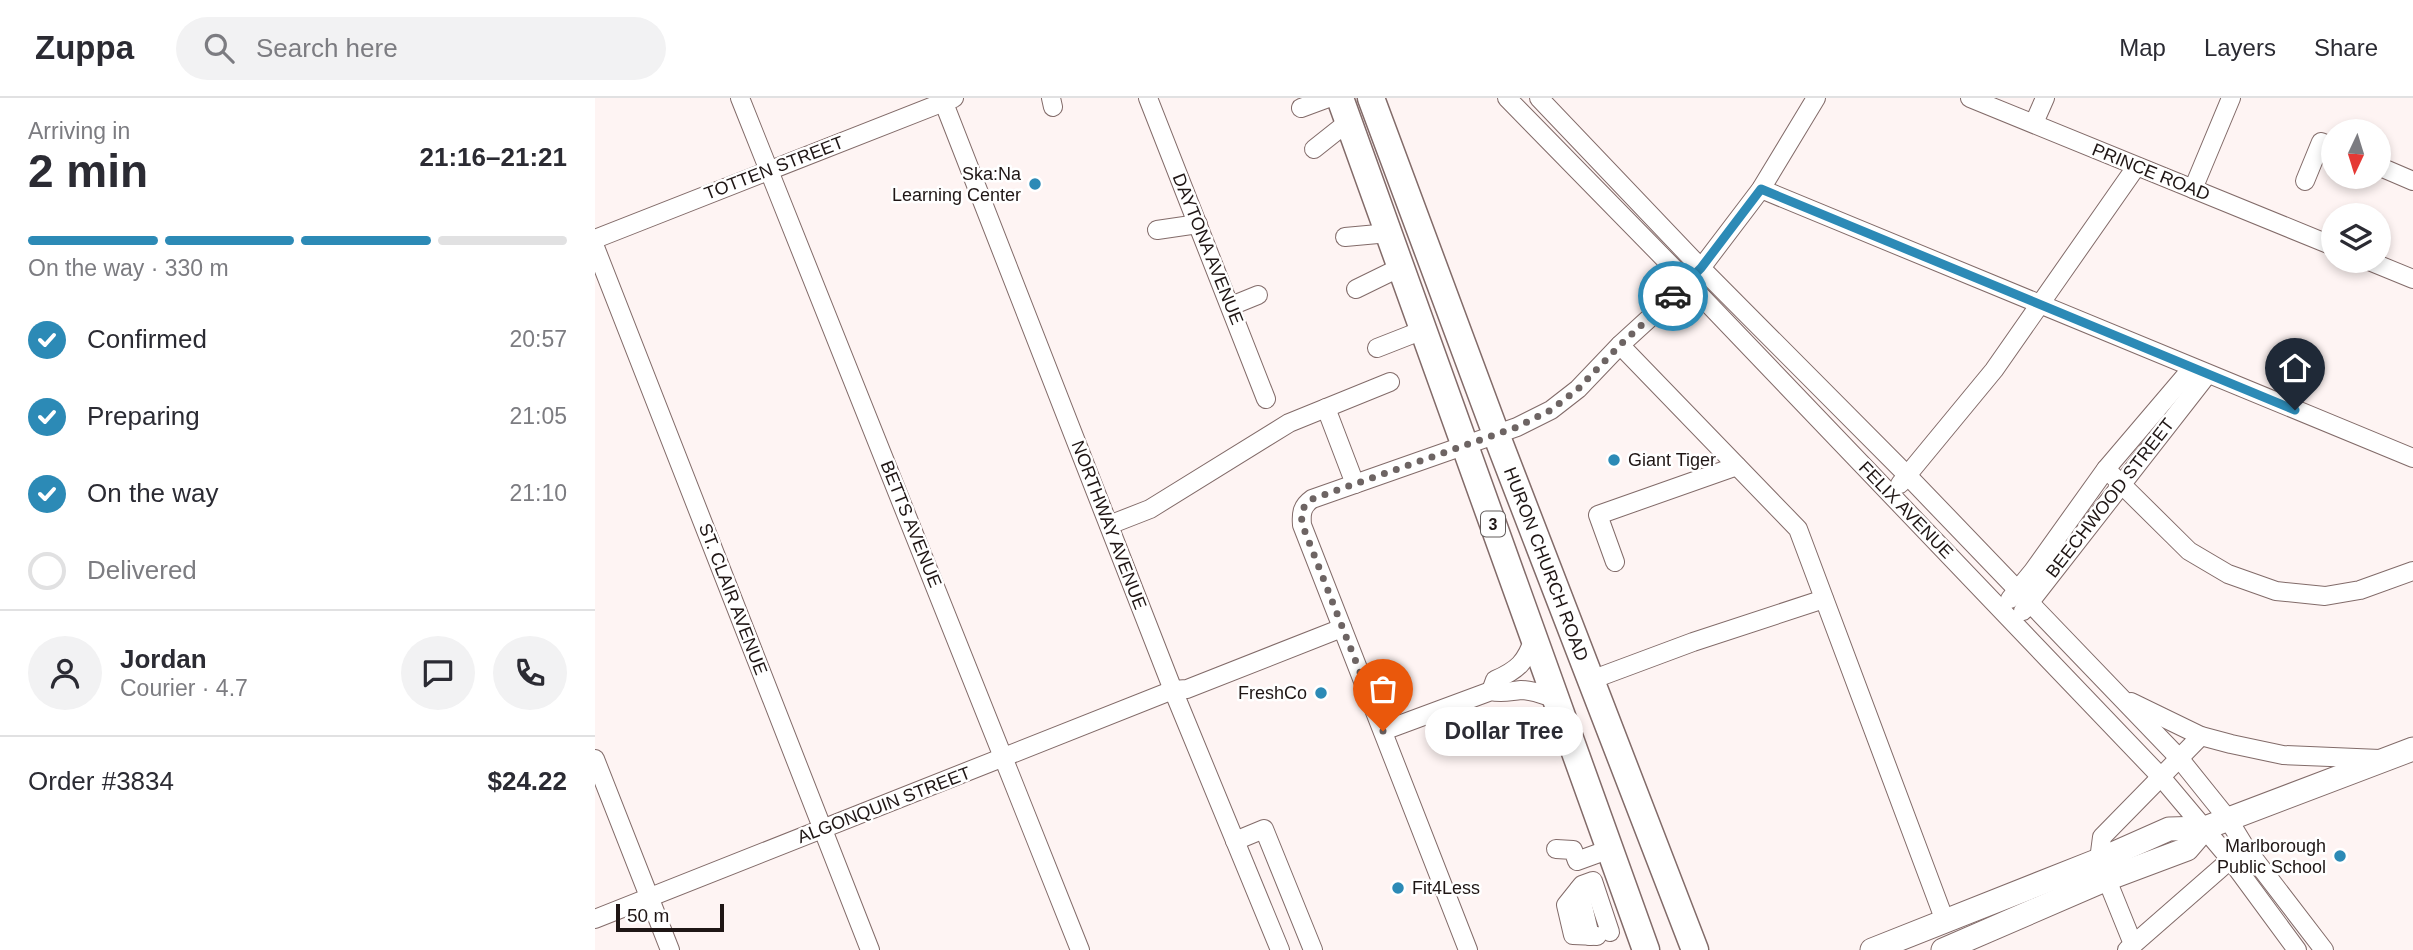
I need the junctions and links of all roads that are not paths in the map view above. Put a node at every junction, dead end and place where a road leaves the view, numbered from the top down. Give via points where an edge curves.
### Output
1 (740, 98) edge
2 (1148, 98) edge
3 (1328, 98) edge
4 (1371, 98) edge
5 (1507, 98) edge
6 (1539, 98) edge
7 (1816, 98) edge
8 (1970, 98) edge
9 (2045, 98) edge
10 (2231, 98) edge
11 (946, 99) edge
12 (1301, 108) dead end
13 (1344, 110) edge
14 (2034, 123) junction
15 (2321, 142) edge
16 (1314, 149) dead end
17 (2136, 167) junction
18 (769, 170) junction
19 (2391, 172) edge
20 (2305, 181) dead end
21 (2413, 181) edge
22 (1761, 189) junction
23 (2193, 189) junction
24 (1198, 224) junction
25 (1157, 230) dead end
26 (1388, 233) junction
27 (1345, 237) dead end
28 (595, 239) edge
29 (2321, 241) edge
30 (595, 247) edge
31 (1401, 267) junction
32 (1701, 268) junction
33 (2391, 270) edge
34 (2413, 278) edge
35 (1688, 283) junction
36 (1356, 289) dead end
37 (1258, 295) dead end
38 (2038, 304) junction
39 (1231, 306) junction
40 (1423, 330) junction
41 (1620, 345) junction
42 (1377, 348) dead end
43 (2199, 371) junction
44 (1390, 382) dead end
45 (1266, 400) dead end
46 (1326, 408) junction
47 (1496, 434) junction
48 (1464, 444) junction
49 (2413, 458) edge
50 (1737, 466) junction
51 (2106, 469) junction
52 (1907, 475) junction
53 (1355, 484) junction
54 (2122, 486) junction
55 (1892, 495) junction
56 (1109, 525) junction
57 (1615, 562) dead end
58 (2413, 571) edge
59 (2022, 597) junction
60 (1824, 599) junction
61 (2002, 609) junction
62 (2015, 622) junction
63 (1342, 628) junction
64 (1534, 638) junction
65 (1591, 680) junction
66 (1174, 690) junction
67 (1491, 691) junction
68 (2122, 698) junction
69 (1556, 699) junction
70 (1383, 731) junction
71 (2201, 736) junction
72 (2413, 749) edge
73 (1004, 758) junction
74 (2179, 758) junction
75 (595, 759) edge
76 (2387, 760) junction
77 (2161, 777) junction
78 (2228, 819) junction
79 (2205, 828) junction
80 (823, 830) junction
81 (1235, 841) junction
82 (2245, 847) junction
83 (1556, 849) dead end
84 (1610, 849) junction
85 (2230, 859) junction
86 (1577, 861) junction
87 (2103, 870) junction
88 (1581, 887) junction
89 (649, 898) junction
90 (595, 919) edge
91 (1945, 921) junction
92 (1637, 924) junction
93 (2307, 927) junction
94 (1599, 939) edge
95 (2293, 944) edge
96 (2130, 947) edge
97 (670, 950) edge
98 (870, 950) edge
99 (1080, 950) edge
100 (1280, 950) edge
101 (1313, 950) edge
102 (1468, 950) edge
103 (1646, 950) edge
104 (1695, 950) edge
105 (1872, 950) edge
106 (1943, 950) edge
107 (2324, 950) edge

1 - 18 street, BETTS AVENUE
2 - 24 street, DAYTONA AVENUE
3 - 12 street
4 - 47 highway, HURON CHURCH ROAD / 3
5 - 35 street, FELIX AVENUE
6 - 32 street, FELIX AVENUE
7 - 22 street
8 - 14 street, PRINCE ROAD
9 - 14 street
10 - 23 street
11 - 18 street, TOTTEN STREET
11 - 56 street, NORTHWAY AVENUE
13 - 16 street
13 - 26 highway, HURON CHURCH ROAD / 3
14 - 17 street, PRINCE ROAD
15 - 20 street
17 - 23 street, PRINCE ROAD
17 - 38 street
18 - 28 street, TOTTEN STREET
18 - 73 street, BETTS AVENUE
19 - 21 street
22 - 32 street
22 - 38 street
23 - 29 street, PRINCE ROAD
24 - 25 street
24 - 39 street, DAYTONA AVENUE
26 - 27 street
26 - 31 highway, HURON CHURCH ROAD / 3
30 - 80 street, ST. CLAIR AVENUE
31 - 36 street
31 - 40 highway, HURON CHURCH ROAD / 3
32 - 35 street
32 - 52 street, FELIX AVENUE
33 - 34 street
35 - 41 street
35 - 55 street, FELIX AVENUE
37 - 39 street
38 - 43 street
38 - 52 street via 1994,370
39 - 45 street, DAYTONA AVENUE
40 - 42 street
40 - 48 highway, HURON CHURCH ROAD / 3
41 - 47 street via 1551,410
41 - 50 street
43 - 49 street
43 - 51 street, BEECHWOOD STREET
43 - 54 street, BEECHWOOD STREET
44 - 46 street
46 - 53 street
46 - 56 street via 1289,423 1150,509
47 - 48 street
47 - 65 highway, HURON CHURCH ROAD / 3
48 - 53 street
48 - 64 highway, HURON CHURCH ROAD / 3
50 - 57 street via 1598,515
50 - 60 street via 1798,529
51 - 54 street
51 - 59 street, BEECHWOOD STREET via 2033,571
52 - 55 street
52 - 59 street, FELIX AVENUE
53 - 63 street via 1312,499 1301,514
54 - 58 street via 2189,551 2228,574 2276,592 2325,596 2360,590
54 - 59 street, BEECHWOOD STREET
55 - 61 street, FELIX AVENUE
56 - 66 street, NORTHWAY AVENUE
59 - 61 street, BEECHWOOD STREET
59 - 62 street, BEECHWOOD STREET
59 - 68 street, FELIX AVENUE
60 - 65 street
60 - 91 street
61 - 62 street, FELIX AVENUE
62 - 77 street, FELIX AVENUE
63 - 66 street, ALGONQUIN STREET via 1187,690
63 - 70 street
64 - 67 street via 1528,655 1514,672 1495,680
64 - 69 highway, HURON CHURCH ROAD / 3
65 - 104 highway, HURON CHURCH ROAD / 3
66 - 73 street, ALGONQUIN STREET
66 - 81 street, NORTHWAY AVENUE
67 - 69 street via 1537,692
67 - 70 street
68 - 71 street, FELIX AVENUE
68 - 74 street, FELIX AVENUE
69 - 84 highway, HURON CHURCH ROAD / 3
70 - 102 street
71 - 74 street
71 - 76 street, FELIX AVENUE via 2283,755
72 - 76 main road
73 - 80 street, ALGONQUIN STREET
73 - 99 street, BETTS AVENUE
74 - 77 street
74 - 78 street, FELIX AVENUE
75 - 89 street
76 - 78 main road
77 - 79 street, FELIX AVENUE
77 - 87 street via 2102,837
78 - 79 main road
78 - 82 street, FELIX AVENUE
79 - 85 street, FELIX AVENUE
79 - 87 main road via 2169,829
80 - 89 street, ALGONQUIN STREET
80 - 98 street, ST. CLAIR AVENUE
81 - 100 street, NORTHWAY AVENUE
81 - 101 street via 1264,829
82 - 85 street
82 - 93 street, FELIX AVENUE
83 - 86 street via 1573,850
84 - 86 street
84 - 92 highway, HURON CHURCH ROAD / 3
85 - 95 street, FELIX AVENUE
85 - 96 street
86 - 88 street
87 - 91 main road
87 - 96 street
87 - 106 main road
88 - 94 street via 1593,881
88 - 94 street via 1566,905 1573,935
89 - 90 street, ALGONQUIN STREET
89 - 97 street
91 - 105 main road
92 - 94 street
92 - 103 highway, HURON CHURCH ROAD / 3
93 - 95 street, FELIX AVENUE
93 - 107 street, FELIX AVENUE

